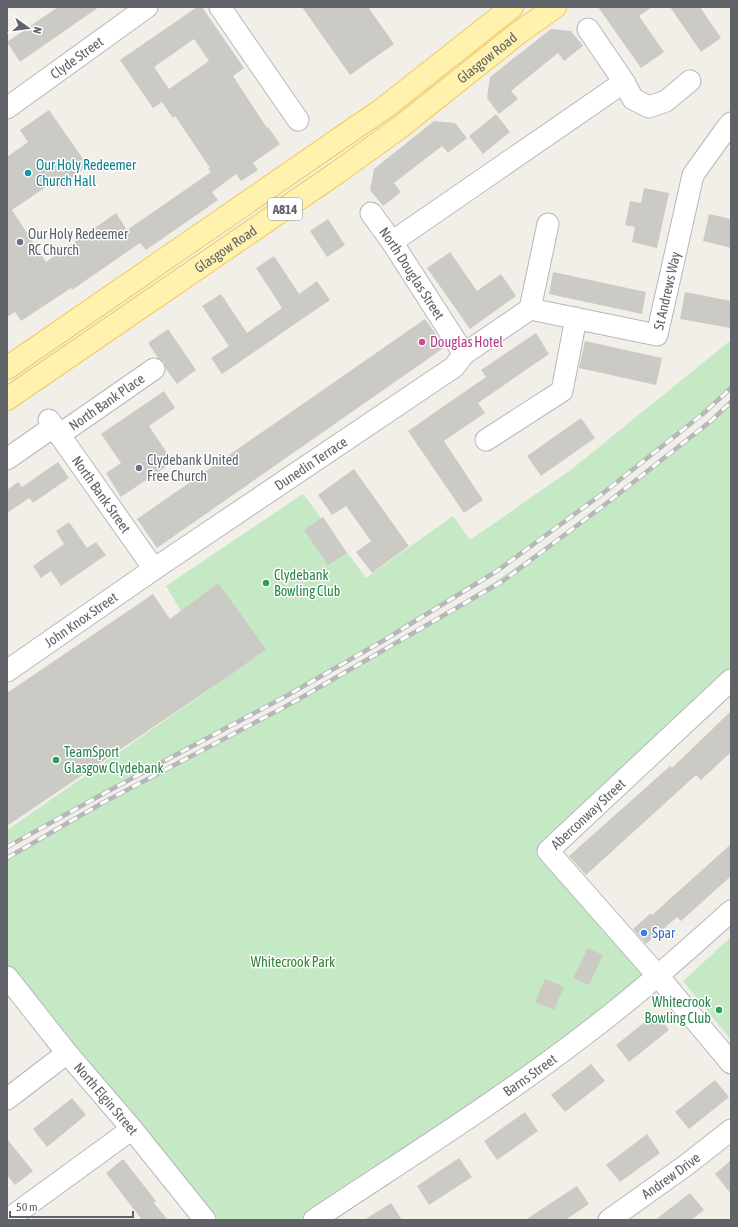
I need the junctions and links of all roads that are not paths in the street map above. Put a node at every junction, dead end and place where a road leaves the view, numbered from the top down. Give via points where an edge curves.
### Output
1 (147, 7) edge
2 (220, 7) edge
3 (512, 7) edge
4 (554, 7) edge
5 (588, 29) dead end
6 (690, 81) dead end
7 (624, 82) junction
8 (7, 108) edge
9 (298, 120) dead end
10 (731, 123) edge
11 (371, 213) dead end
12 (548, 224) dead end
13 (392, 242) junction
14 (530, 309) junction
15 (576, 318) junction
16 (464, 354) junction
17 (7, 368) edge
18 (154, 369) dead end
19 (7, 399) edge
20 (54, 427) junction
21 (486, 440) dead end
22 (7, 459) edge
23 (154, 569) junction
24 (7, 671) edge
25 (731, 680) edge
26 (731, 911) edge
27 (658, 976) junction
28 (7, 977) edge
29 (67, 1053) junction
30 (731, 1063) edge
31 (7, 1099) edge
32 (132, 1129) junction
33 (731, 1130) edge
34 (7, 1220) edge
35 (205, 1220) edge
36 (314, 1220) edge
37 (609, 1220) edge

1 - 8 street, Clyde Street
2 - 9 street
3 - 17 main road, Glasgow Road / A814 via 384,108
4 - 19 main road, Glasgow Road / A814 via 399,128 338,172
5 - 7 street
6 - 7 street via 666,101 648,107 633,99
7 - 13 street
10 - 15 street, St Andrews Way via 693,175 657,335
11 - 13 street, North Douglas Street
12 - 14 street
13 - 16 street, North Douglas Street
14 - 15 street, St Andrews Way
14 - 16 street
15 - 21 street via 562,391
16 - 23 street, Dunedin Terrace via 454,367
18 - 20 street, North Bank Place
20 - 22 street, North Bank Place
20 - 23 street, North Bank Street
23 - 24 street, John Knox Street
25 - 27 street, Aberconway Street via 548,851
26 - 27 street, Barns Street
27 - 30 street
27 - 36 street, Barns Street via 583,1036 496,1100
28 - 29 street, North Elgin Street
29 - 31 street
29 - 32 street, North Elgin Street
32 - 34 street
32 - 35 street, North Elgin Street
33 - 37 street, Andrew Drive

